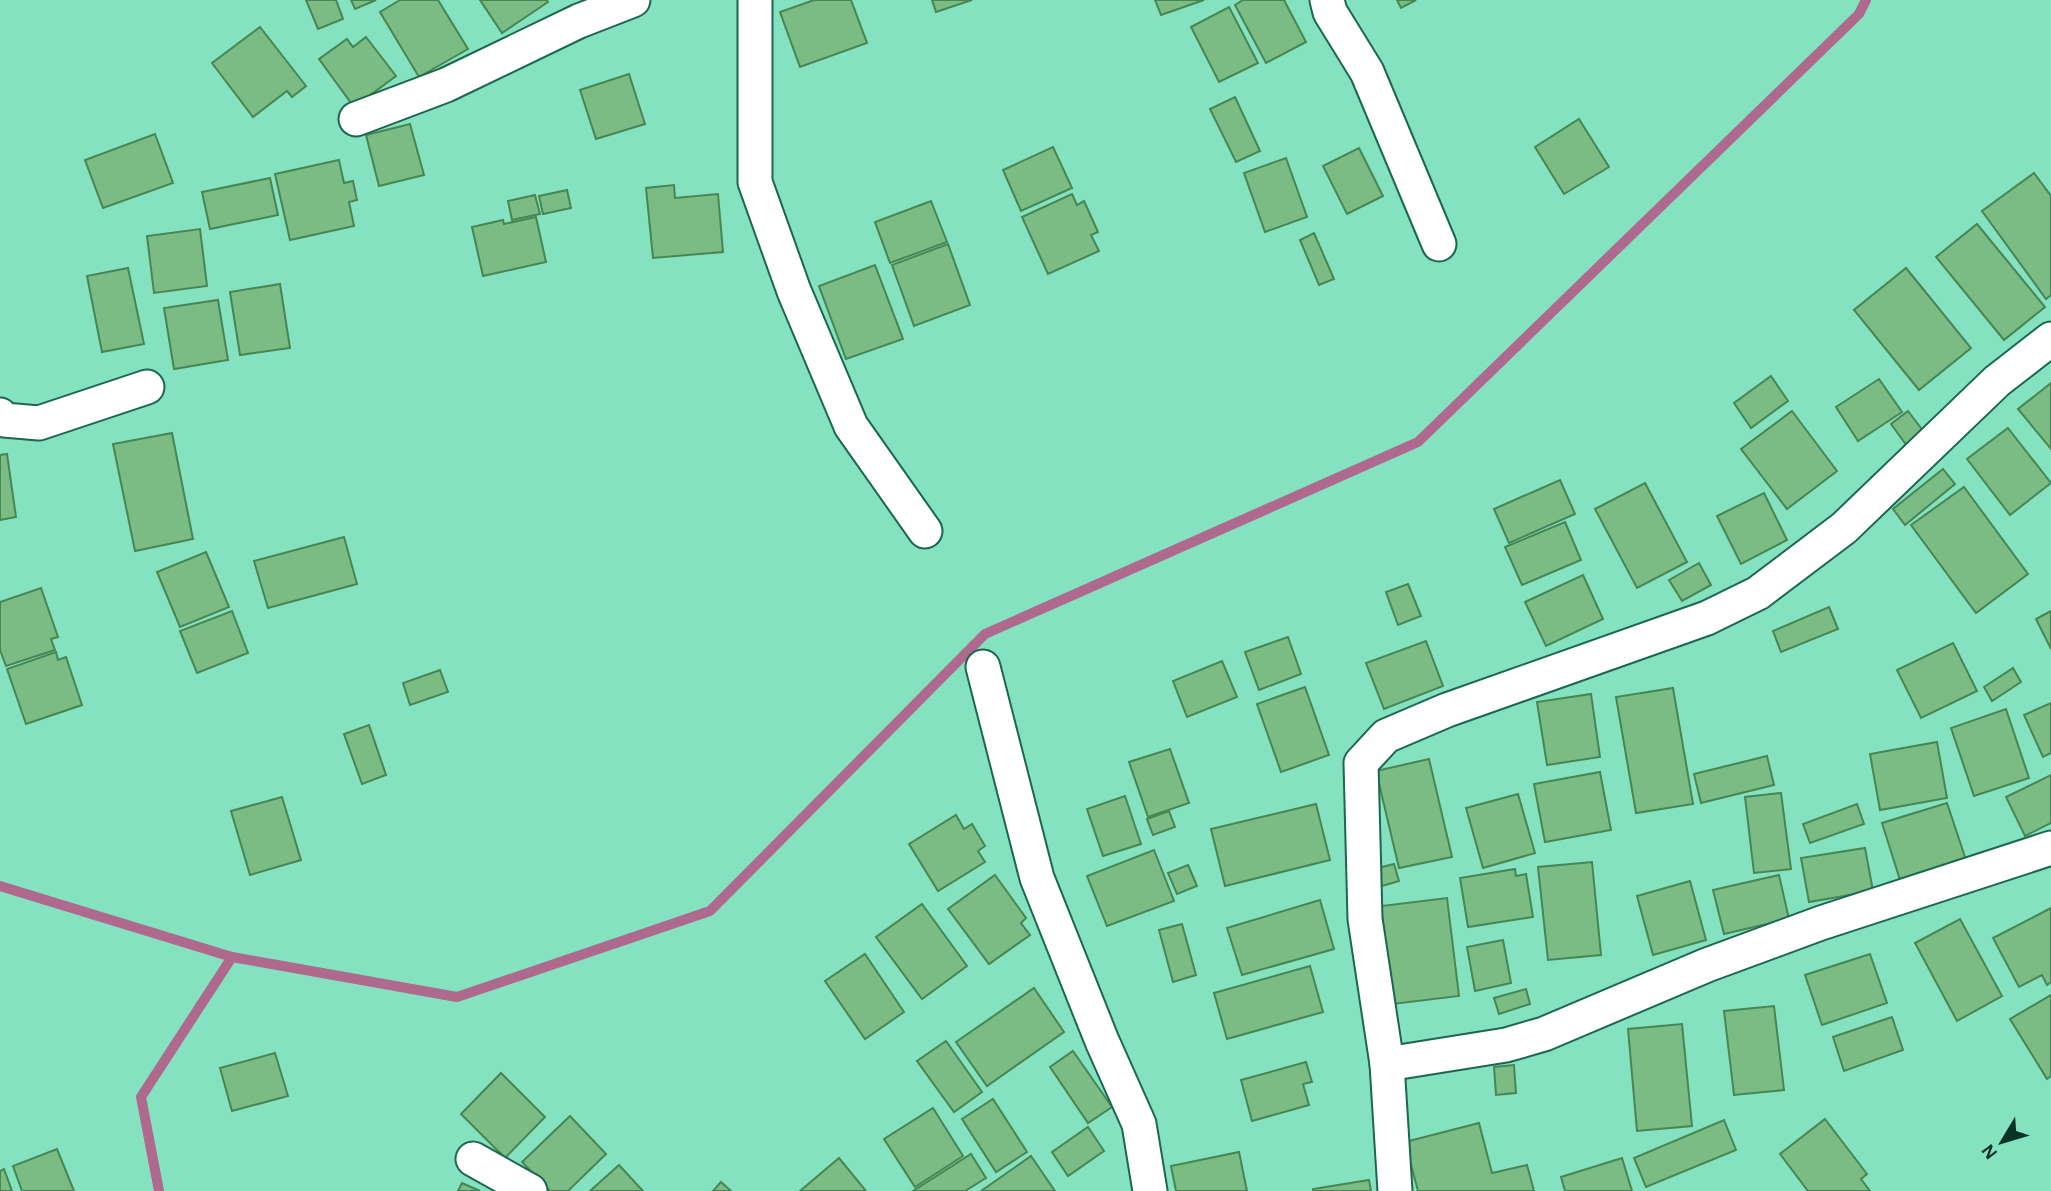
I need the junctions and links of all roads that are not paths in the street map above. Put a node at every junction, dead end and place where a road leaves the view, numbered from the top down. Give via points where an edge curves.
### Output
1 (634, 0) edge
2 (755, 0) edge
3 (1326, 0) edge
4 (356, 119) dead end
5 (1439, 244) dead end
6 (2051, 339) edge
7 (147, 387) dead end
8 (0, 415) edge
9 (925, 531) dead end
10 (983, 667) dead end
11 (2051, 848) edge
12 (1387, 1064) junction
13 (473, 1159) dead end
14 (530, 1191) edge
15 (1150, 1191) edge
16 (1395, 1191) edge

1 - 4 street via 579,21 446,85
2 - 9 street via 755,182 793,291 851,426
3 - 5 street via 1367,72
6 - 12 street via 1997,381 1844,528 1758,593 1694,623 1386,736 1362,763 1362,790 1365,919
7 - 8 street via 39,424 4,420
10 - 15 street via 1037,878 1139,1124
11 - 12 street via 1795,932 1544,1034 1506,1045
12 - 16 street
13 - 14 street

